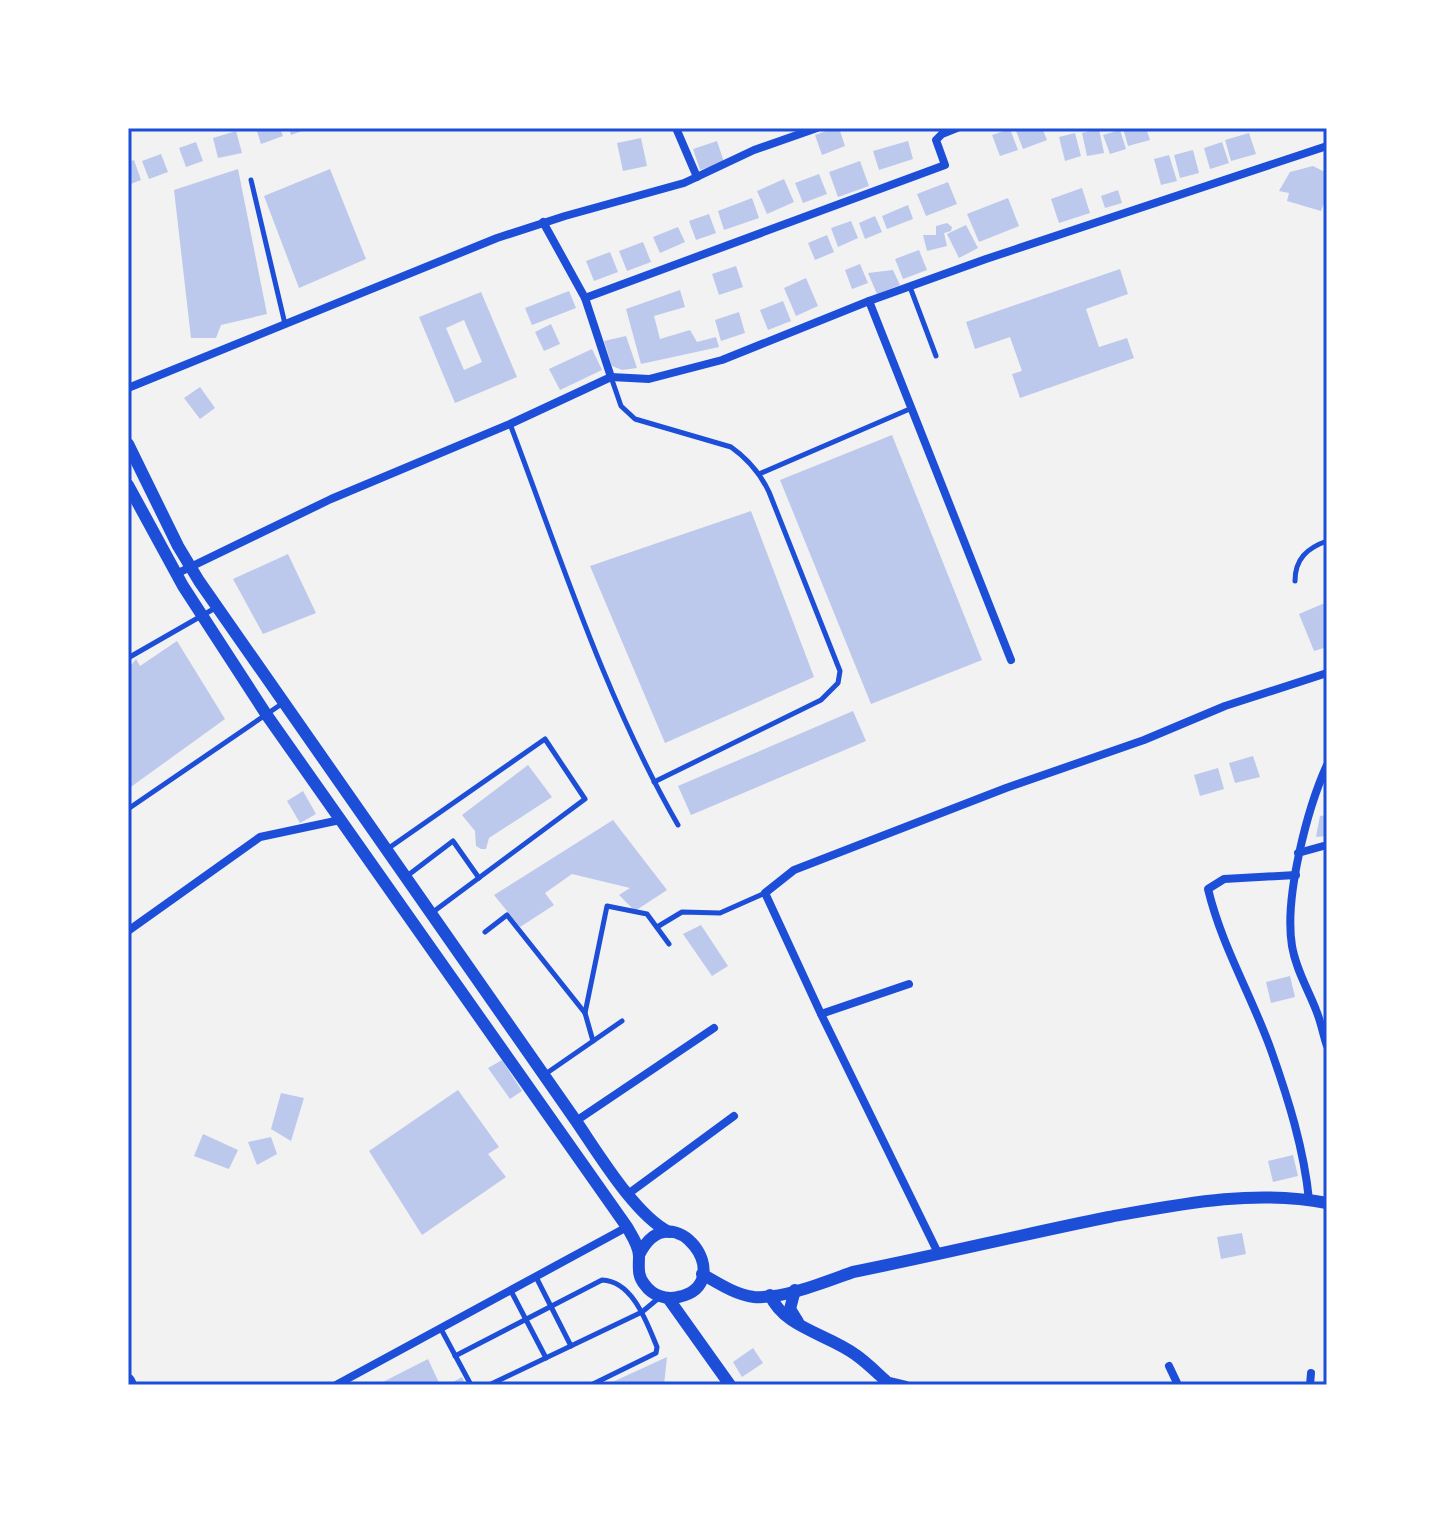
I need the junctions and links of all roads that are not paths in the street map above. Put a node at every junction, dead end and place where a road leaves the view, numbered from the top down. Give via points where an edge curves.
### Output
1 (676, 128) edge
2 (817, 128) edge
3 (957, 128) edge
4 (1327, 146) edge
5 (697, 177) junction
6 (251, 180) dead end
7 (543, 222) junction
8 (910, 287) junction
9 (585, 298) junction
10 (869, 301) junction
11 (285, 324) junction
12 (936, 356) dead end
13 (611, 377) junction
14 (128, 388) edge
15 (912, 408) junction
16 (510, 424) junction
17 (128, 444) edge
18 (759, 474) junction
19 (147, 483) junction
20 (129, 486) edge
21 (1327, 541) edge
22 (191, 568) junction
23 (176, 574) junction
24 (1295, 581) dead end
25 (217, 607) junction
26 (202, 616) junction
27 (128, 658) edge
28 (1011, 660) dead end
29 (1327, 673) edge
30 (283, 703) junction
31 (266, 714) junction
32 (1327, 765) edge
33 (654, 782) junction
34 (128, 809) edge
35 (340, 820) junction
36 (678, 825) dead end
37 (1327, 845) edge
38 (386, 851) junction
39 (1298, 853) junction
40 (1296, 875) junction
41 (405, 878) junction
42 (479, 878) junction
43 (765, 893) junction
44 (430, 914) junction
45 (657, 927) junction
46 (128, 931) edge
47 (485, 932) dead end
48 (669, 944) dead end
49 (458, 954) junction
50 (442, 964) junction
51 (909, 984) dead end
52 (1327, 1006) edge
53 (1316, 1011) junction
54 (585, 1013) junction
55 (821, 1014) junction
56 (622, 1021) dead end
57 (714, 1028) dead end
58 (593, 1041) junction
59 (1327, 1046) edge
60 (544, 1076) junction
61 (557, 1094) junction
62 (541, 1105) junction
63 (734, 1116) dead end
64 (576, 1121) junction
65 (628, 1194) junction
66 (1309, 1200) junction
67 (1327, 1203) edge
68 (627, 1227) junction
69 (669, 1232) junction
70 (639, 1255) junction
71 (939, 1255) junction
72 (702, 1274) junction
73 (536, 1277) junction
74 (795, 1290) junction
75 (511, 1291) junction
76 (770, 1295) junction
77 (664, 1298) junction
78 (551, 1306) junction
79 (642, 1312) junction
80 (526, 1319) junction
81 (798, 1322) junction
82 (441, 1329) junction
83 (571, 1346) junction
84 (455, 1356) junction
85 (546, 1358) junction
86 (1169, 1366) dead end
87 (1311, 1373) dead end
88 (886, 1382) edge
89 (336, 1385) edge
90 (471, 1385) edge
91 (489, 1385) edge
92 (591, 1385) edge
93 (730, 1385) edge
94 (906, 1385) edge
95 (1178, 1385) edge
96 (1310, 1385) edge

1 - 5 street
2 - 5 street
3 - 9 street via 936,140 945,165
4 - 8 street
5 - 7 street
6 - 11 lane
7 - 9 street
7 - 11 street
8 - 10 street
8 - 12 lane
9 - 13 street
10 - 13 street via 722,360 649,379
10 - 15 street
11 - 14 street
13 - 16 street
13 - 18 lane via 621,406 635,419 731,447
15 - 18 lane
15 - 28 street
16 - 22 street via 331,499
16 - 33 lane via 600,661
17 - 19 street
18 - 33 lane via 838,662 838,683 821,700
19 - 20 street
19 - 22 street
20 - 23 street
21 - 24 lane via 1304,553
22 - 23 street
22 - 25 street
23 - 26 street
25 - 26 lane
25 - 30 street
26 - 27 lane
26 - 31 street
29 - 43 street via 1225,706 794,870
30 - 31 lane
30 - 38 street
31 - 34 lane
31 - 35 street
32 - 39 street
33 - 36 lane
35 - 46 street via 260,837
35 - 50 street
37 - 39 street
38 - 41 street
38 - 42 lane via 545,739 585,799
39 - 40 street
40 - 53 street via 1292,945
40 - 66 street via 1224,879 1208,889 1217,925 1271,1049 1305,1162
41 - 42 lane via 453,841
41 - 44 street
42 - 44 lane
43 - 45 lane via 720,913 682,912
43 - 55 street
44 - 49 street
45 - 48 lane
45 - 54 lane via 647,914 607,906
47 - 54 lane via 507,915
49 - 50 street
49 - 60 street
50 - 62 street
51 - 55 street
52 - 53 street
53 - 59 street
54 - 58 lane
55 - 71 street
56 - 58 lane
57 - 64 street
58 - 60 lane
60 - 61 street
61 - 62 street
61 - 64 street
62 - 68 street
63 - 65 street
64 - 65 street
65 - 69 street
66 - 67 street
66 - 71 street via 1227,1198 1167,1206
68 - 70 street
68 - 73 street
69 - 70 street via 654,1237
69 - 72 street via 686,1236 699,1248
70 - 77 street via 641,1280
71 - 74 street
72 - 76 street via 728,1289 754,1297
72 - 77 street via 691,1291
73 - 75 street
73 - 78 lane
74 - 76 street
74 - 81 street via 790,1309
75 - 80 lane
75 - 82 street
76 - 81 street via 779,1312
77 - 79 lane
77 - 93 street
78 - 79 lane via 610,1280
78 - 80 lane
78 - 83 lane
79 - 83 lane
79 - 92 lane via 656,1353
80 - 84 lane
80 - 85 lane
81 - 88 street via 856,1354
82 - 84 lane
82 - 89 street
83 - 85 lane
84 - 90 lane
85 - 91 lane
86 - 95 street
87 - 96 street
88 - 94 street

